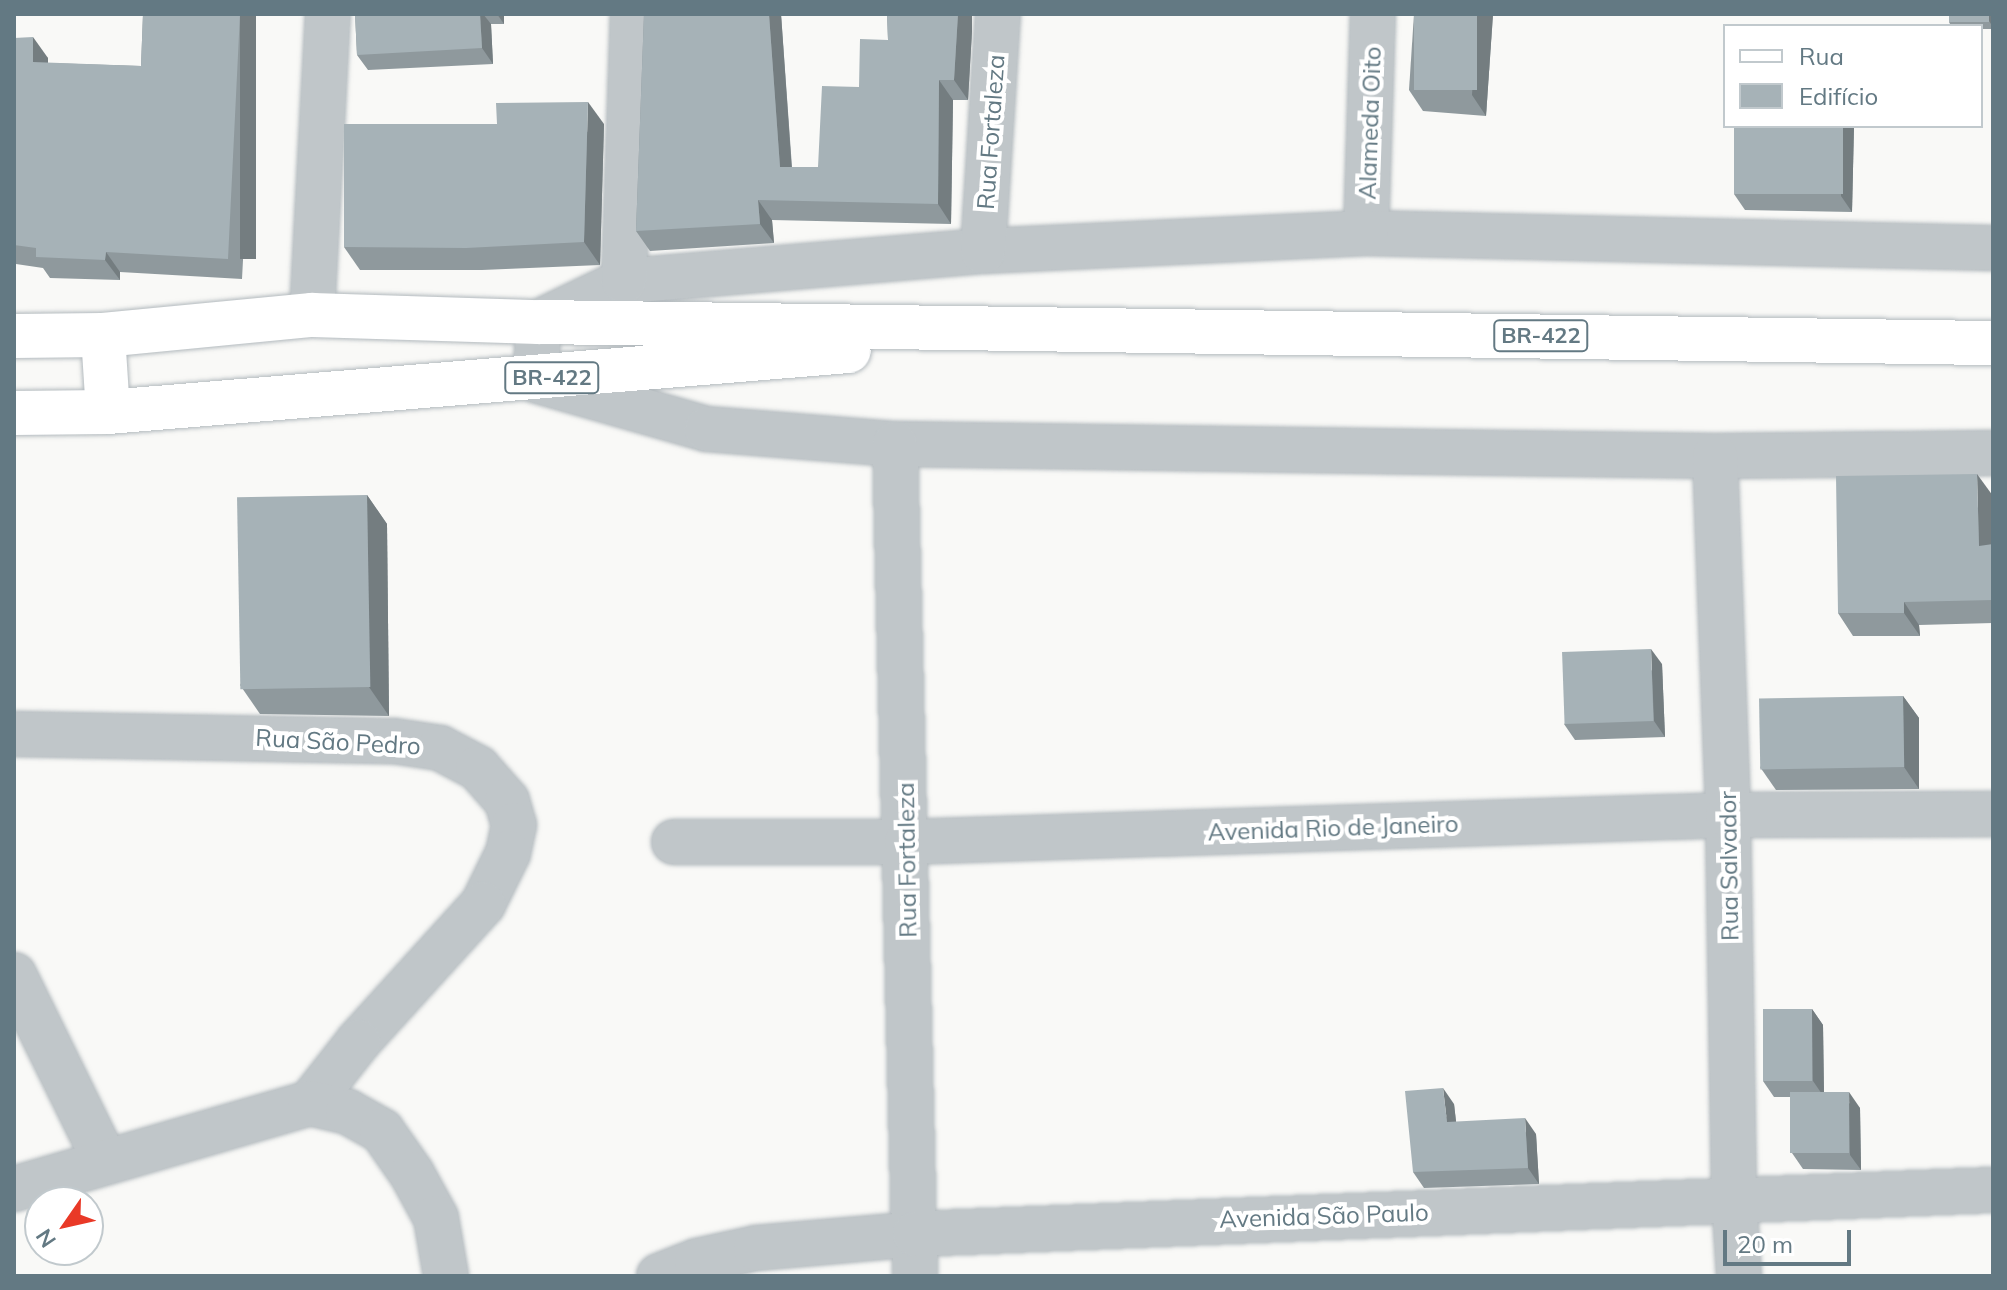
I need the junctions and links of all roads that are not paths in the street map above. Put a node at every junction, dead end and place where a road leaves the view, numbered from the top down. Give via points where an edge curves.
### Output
1 (328, 14) edge
2 (633, 14) edge
3 (998, 14) edge
4 (1373, 14) edge
5 (1366, 233) junction
6 (1993, 248) edge
7 (983, 251) junction
8 (624, 281) junction
9 (312, 315) junction
10 (539, 322) junction
11 (1090, 330) junction
12 (103, 335) junction
13 (14, 336) edge
14 (1993, 343) edge
15 (535, 380) junction
16 (108, 412) junction
17 (14, 413) edge
18 (895, 444) junction
19 (1993, 453) edge
20 (1715, 456) junction
21 (14, 734) edge
22 (1993, 814) edge
23 (1728, 815) junction
24 (674, 842) dead end
25 (907, 842) junction
26 (14, 975) edge
27 (310, 1103) junction
28 (105, 1161) junction
29 (14, 1189) edge
30 (1993, 1190) edge
31 (1734, 1198) junction
32 (915, 1255) edge
33 (446, 1276) edge
34 (659, 1276) edge
35 (1739, 1276) edge

1 - 9 street
2 - 8 street
3 - 7 street, Rua Fortaleza
4 - 5 street, Alameda Oito
5 - 6 street
5 - 7 street
7 - 8 street
8 - 10 street
9 - 10 main road, BR-422
9 - 12 main road, BR-422
10 - 11 main road, BR-422
10 - 15 street
11 - 14 main road, BR-422
11 - 15 main road, BR-422
12 - 13 main road, BR-422
12 - 16 main road
15 - 16 main road, BR-422
15 - 18 street via 707,429
16 - 17 main road, BR-422
18 - 20 street
18 - 25 street, Rua Fortaleza
19 - 20 street
20 - 23 street, Rua Salvador
21 - 27 street, Rua São Pedro via 394,741 440,748 465,761 507,801 514,825 508,853 483,904
22 - 23 street, Avenida Rio de Janeiro
23 - 25 street, Avenida Rio de Janeiro
23 - 31 street, Rua Salvador
24 - 25 street, Avenida Rio de Janeiro
25 - 32 street, Rua Fortaleza
26 - 28 street
27 - 28 street
27 - 33 street via 348,1112 382,1131 436,1218
28 - 29 street
30 - 31 street, Avenida São Paulo
31 - 32 street, Avenida São Paulo
31 - 35 street, Rua Salvador
32 - 34 street, Avenida São Paulo via 756,1248

